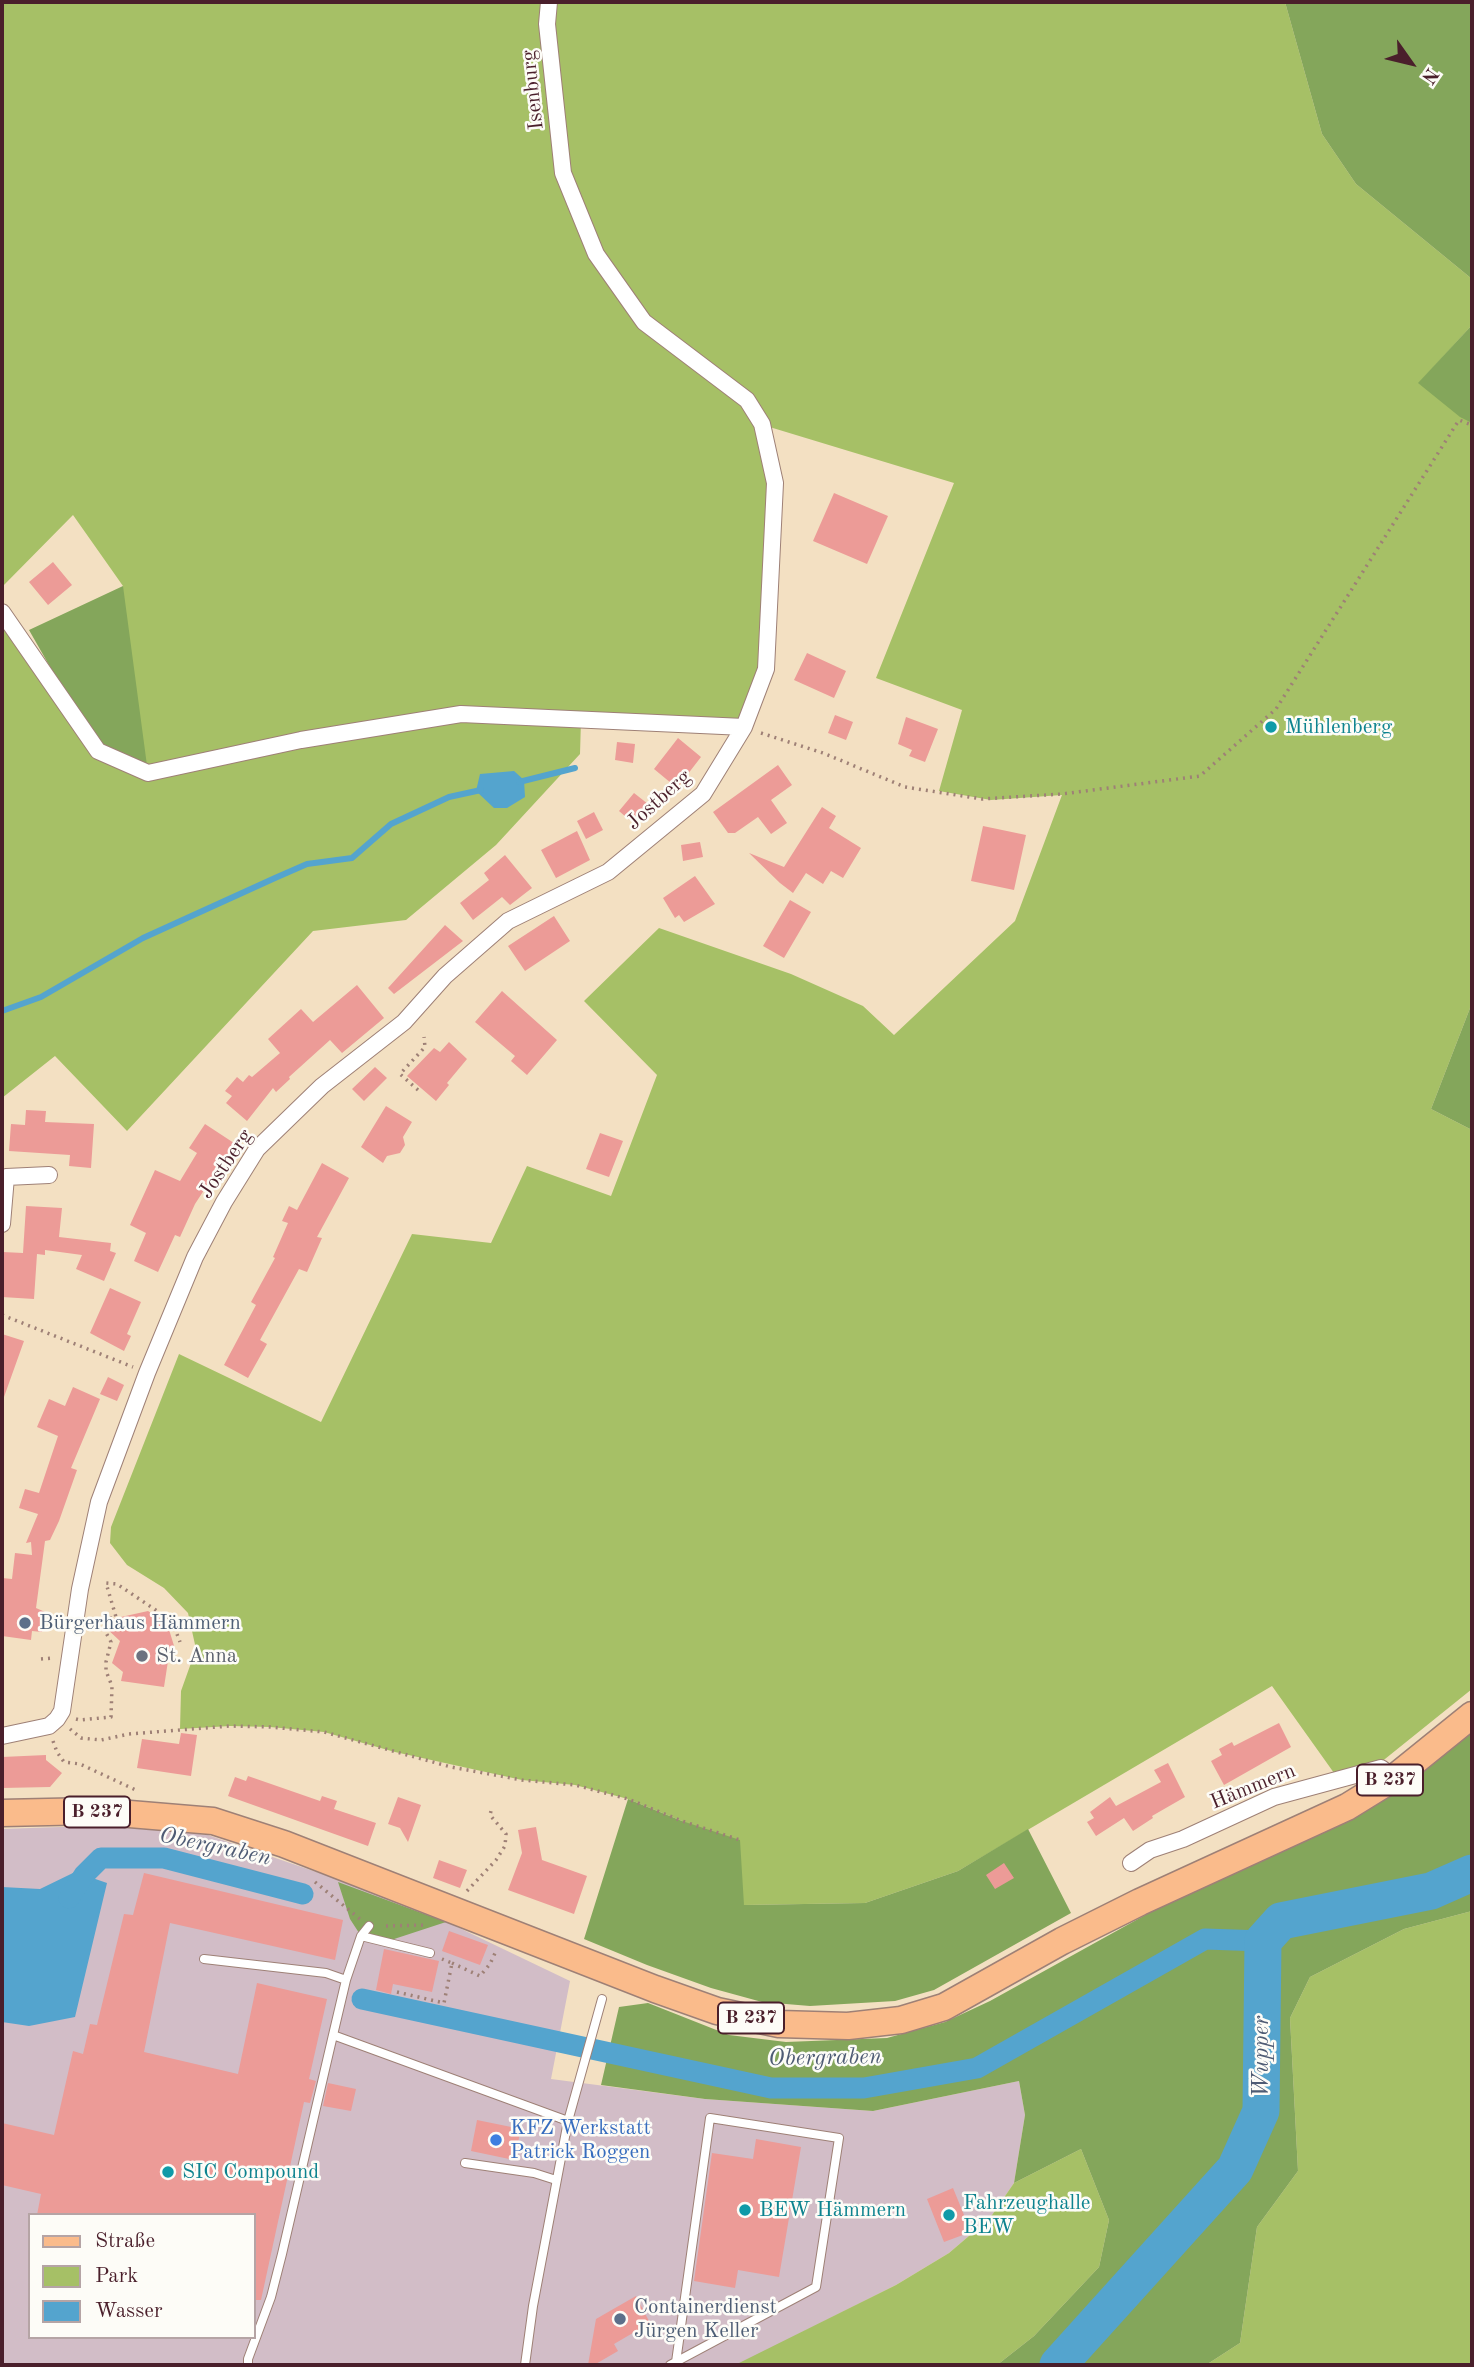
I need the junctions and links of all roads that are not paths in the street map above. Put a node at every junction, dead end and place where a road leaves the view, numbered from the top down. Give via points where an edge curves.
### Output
1 (549, 2) edge
2 (563, 173) joint
3 (2, 611) edge
4 (744, 727) junction
5 (49, 1175) dead end
6 (2, 1224) edge
7 (1472, 1715) edge
8 (2, 1736) edge
9 (1394, 1778) junction
10 (2, 1812) edge
11 (1131, 1863) dead end
12 (369, 1926) road end
13 (361, 1937) junction
14 (430, 1953) road end
15 (204, 1959) dead end
16 (346, 1980) junction
17 (602, 1999) dead end
18 (333, 2035) junction
19 (568, 2121) junction
20 (465, 2163) dead end
21 (556, 2180) junction
22 (256, 2332) edge
23 (254, 2339) edge
24 (673, 2364) edge
25 (248, 2365) edge
26 (525, 2365) edge

1 - 2 street, Isenburg via 547,24
2 - 4 street, Jostberg via 596,254 644,322 747,400 762,424 775,483 766,669
3 - 4 street via 98,751 148,773 301,740 461,714
4 - 8 street, Jostberg via 703,794 608,872 508,921 445,976 404,1022 323,1086 257,1149 195,1257 99,1502 60,1715 49,1726
5 - 6 street via 6,1177
7 - 9 main road, B 237
9 - 10 main road, B 237 via 1347,1807 1062,1941 944,2007 901,2020 848,2026 779,2024 717,2011 505,1930 459,1903 213,1821 94,1811
9 - 11 street, Hämmern via 1381,1768 1274,1797 1150,1850
12 - 13 lane
13 - 14 lane
13 - 16 lane
15 - 16 lane via 326,1973
16 - 18 lane
17 - 19 lane
18 - 19 lane
18 - 22 lane via 271,2297
19 - 21 lane
20 - 21 lane
21 - 26 lane
23 - 25 lane
24 - 24 lane via 710,2118 839,2138 816,2287

